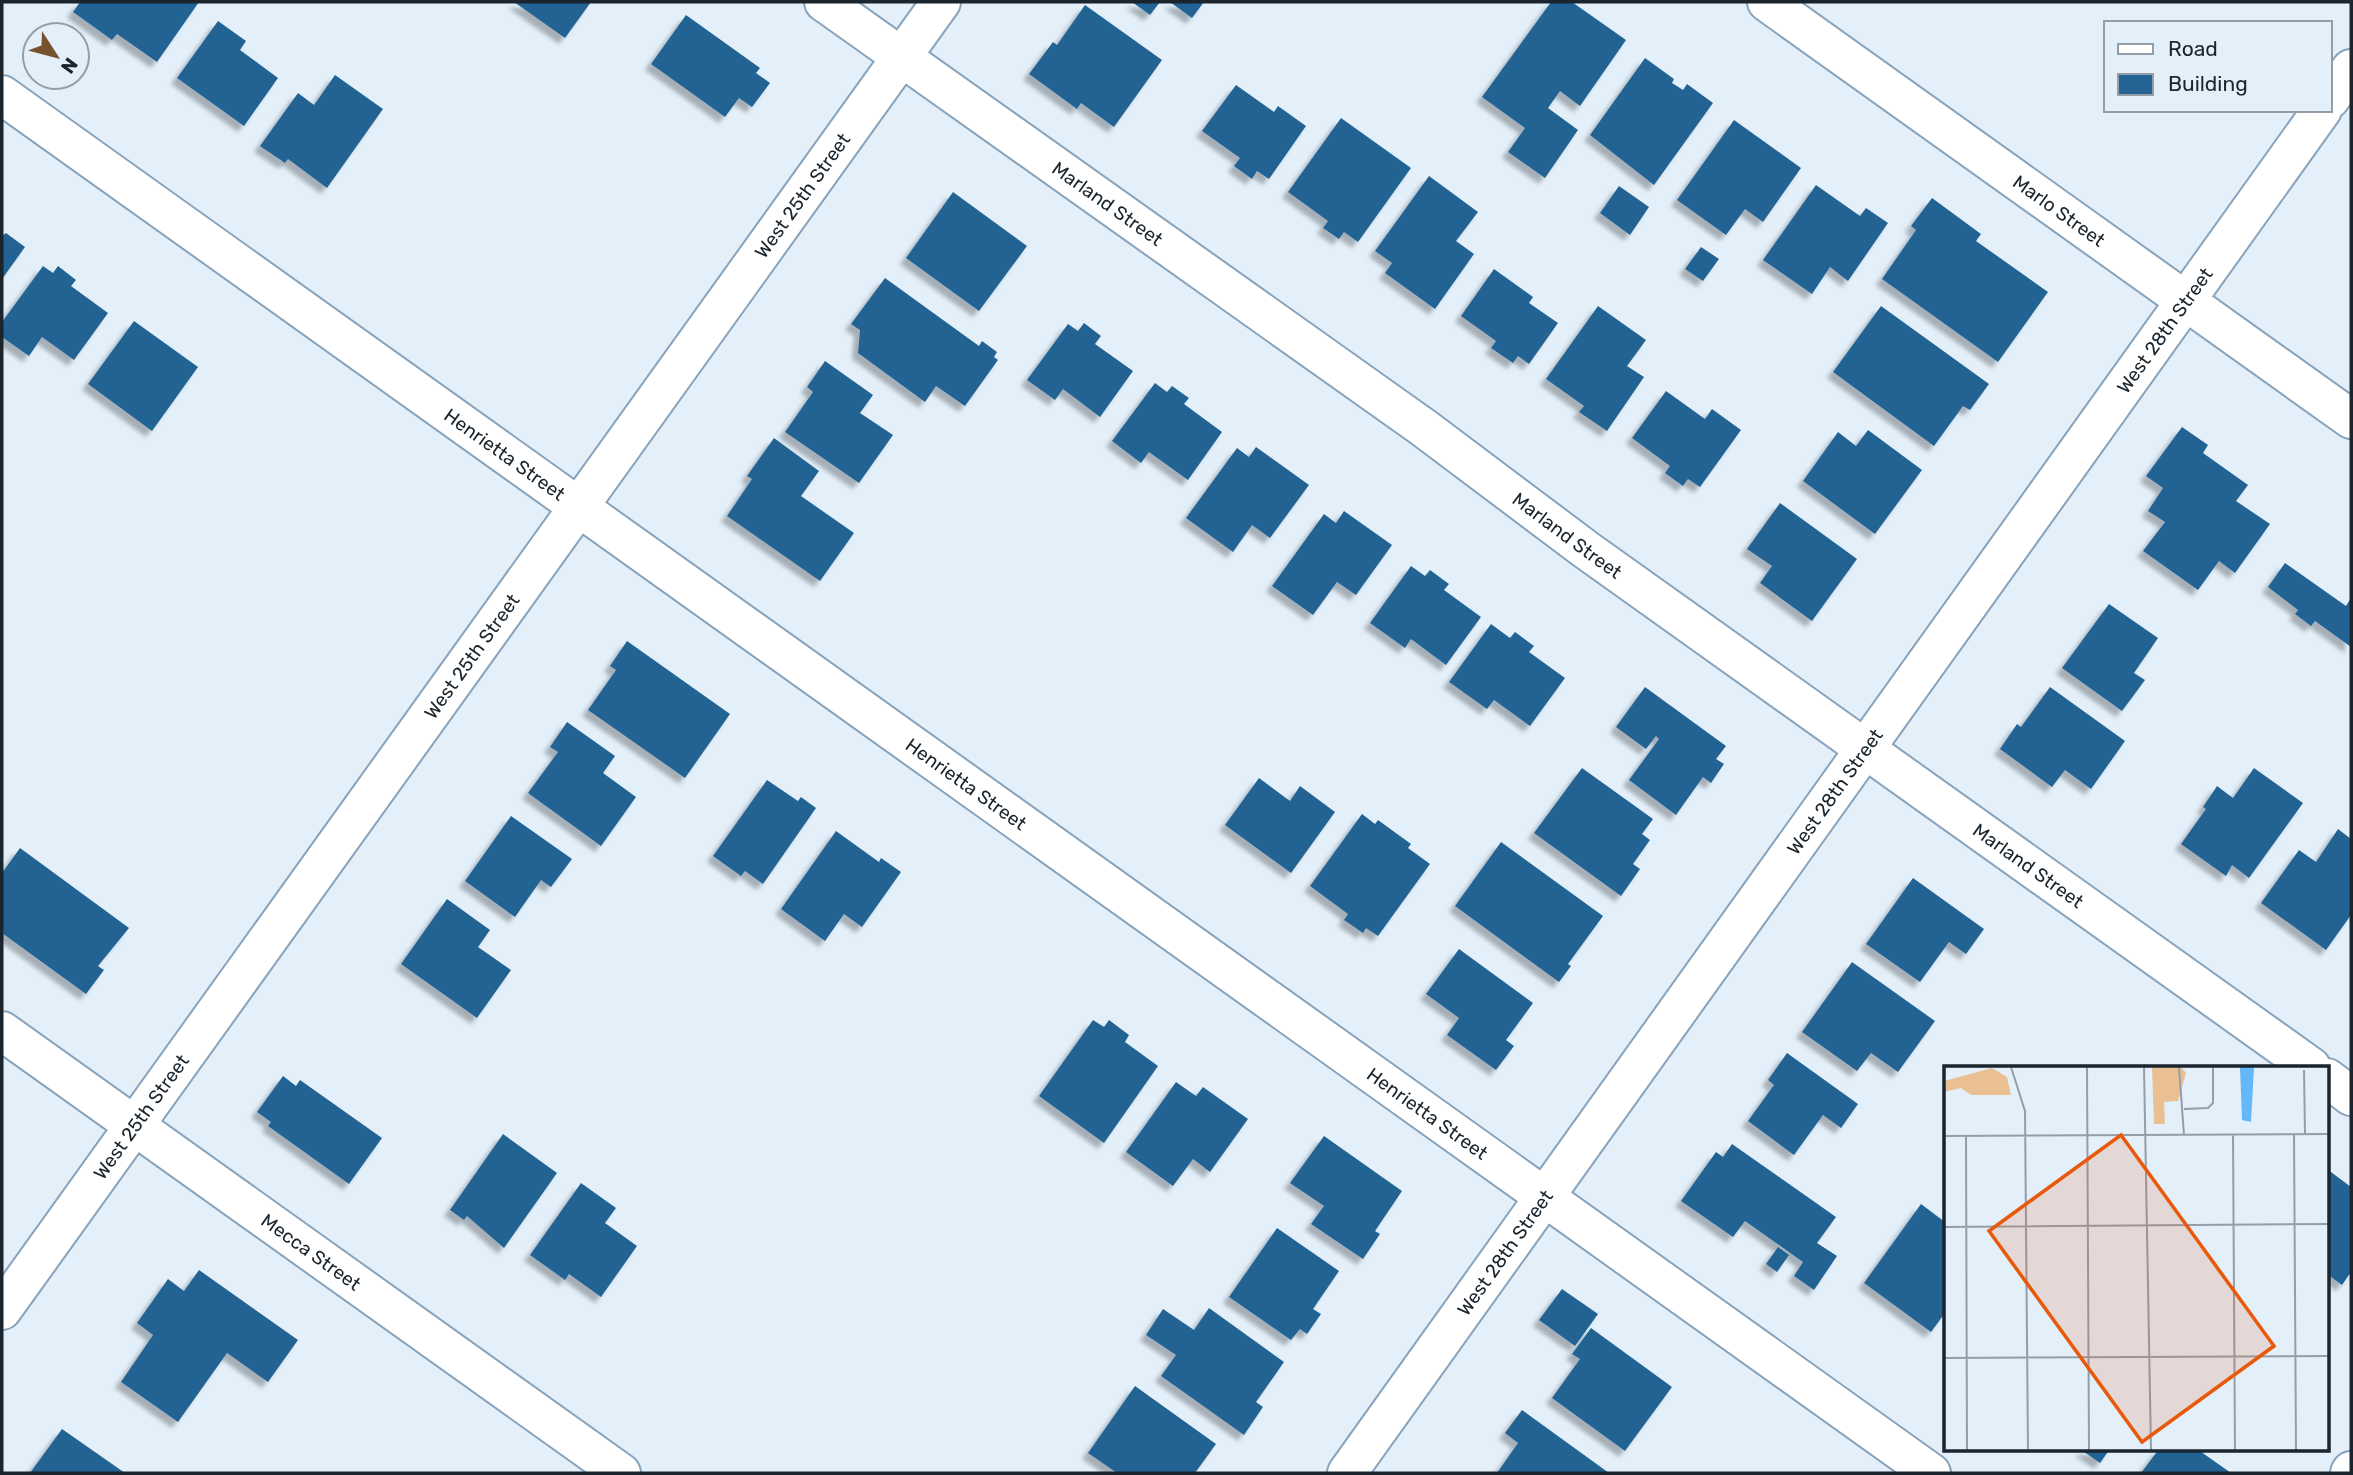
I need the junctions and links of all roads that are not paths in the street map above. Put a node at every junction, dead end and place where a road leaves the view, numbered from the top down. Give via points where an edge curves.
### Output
1 (824, 2) edge
2 (941, 2) edge
3 (1767, 2) edge
4 (901, 57) junction
5 (2351, 69) edge
6 (2, 95) edge
7 (2332, 96) edge
8 (2321, 112) edge
9 (2187, 303) junction
10 (2351, 419) edge
11 (580, 507) junction
12 (1865, 747) junction
13 (2, 1031) edge
14 (2310, 1066) edge
15 (2328, 1079) edge
16 (2351, 1096) edge
17 (133, 1125) junction
18 (1546, 1197) junction
19 (2, 1310) edge
20 (621, 1473) edge
21 (1347, 1473) edge
22 (1931, 1473) edge

1 - 4 street, Marland Street
2 - 4 street, West 25th Street
3 - 9 street, Marlo Street
4 - 11 street, West 25th Street
4 - 12 street, Marland Street
5 - 7 street
6 - 11 street, Henrietta Street
8 - 9 street, West 28th Street
9 - 10 street, Marlo Street
9 - 12 street, West 28th Street
11 - 17 street, West 25th Street
11 - 18 street, Henrietta Street
12 - 14 street, Marland Street
12 - 18 street, West 28th Street
13 - 17 street, Mecca Street
15 - 16 street
17 - 19 street, West 25th Street
17 - 20 street, Mecca Street
18 - 21 street, West 28th Street
18 - 22 street, Henrietta Street

